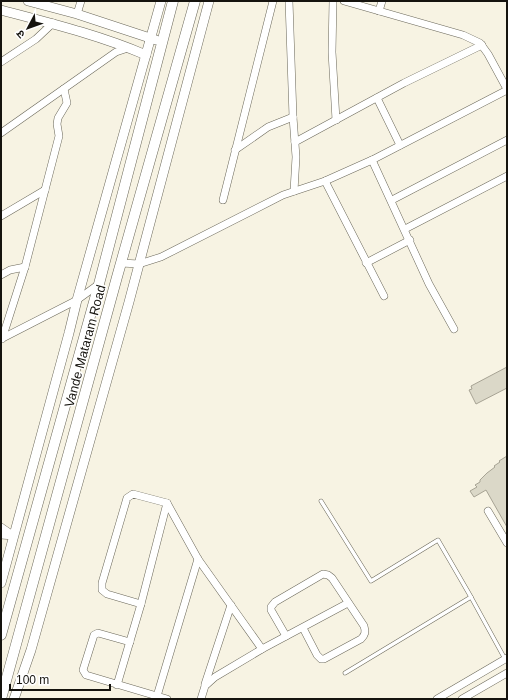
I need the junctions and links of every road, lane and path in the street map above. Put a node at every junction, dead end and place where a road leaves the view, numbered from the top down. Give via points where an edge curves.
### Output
1 (28, 1) edge
2 (81, 1) edge
3 (161, 1) edge
4 (173, 1) edge
5 (195, 1) edge
6 (209, 1) edge
7 (273, 1) edge
8 (289, 1) edge
9 (333, 1) edge
10 (344, 1) edge
11 (382, 1) edge
12 (1, 10) edge
13 (379, 11) junction
14 (77, 14) junction
15 (53, 23) junction
16 (151, 38) junction
17 (162, 42) junction
18 (482, 45) junction
19 (128, 48) junction
20 (146, 55) junction
21 (1, 62) edge
22 (64, 88) junction
23 (507, 89) edge
24 (377, 98) junction
25 (293, 117) junction
26 (336, 120) junction
27 (1, 133) edge
28 (507, 140) edge
29 (295, 142) junction
30 (400, 145) junction
31 (235, 150) junction
32 (372, 160) junction
33 (507, 176) edge
34 (325, 181) junction
35 (45, 190) junction
36 (294, 191) junction
37 (223, 200) dead end
38 (392, 200) junction
39 (1, 216) edge
40 (405, 229) junction
41 (410, 240) junction
42 (121, 263) junction
43 (366, 263) junction
44 (139, 264) junction
45 (25, 268) junction
46 (1, 274) edge
47 (99, 284) junction
48 (384, 296) dead end
49 (77, 300) junction
50 (454, 329) dead end
51 (1, 339) edge
52 (321, 501) dead end
53 (167, 503) junction
54 (488, 511) dead end
55 (1, 527) edge
56 (1, 535) edge
57 (14, 536) junction
58 (507, 543) edge
59 (198, 559) junction
60 (1, 583) edge
61 (471, 597) junction
62 (348, 603) junction
63 (141, 604) junction
64 (231, 604) junction
65 (303, 628) junction
66 (1, 635) edge
67 (286, 636) junction
68 (130, 642) junction
69 (262, 649) junction
70 (506, 660) edge
71 (345, 673) dead end
72 (507, 673) edge
73 (117, 685) junction
74 (205, 686) junction
75 (157, 696) junction
76 (2, 699) edge
77 (14, 699) edge
78 (167, 699) edge
79 (201, 699) edge
80 (437, 699) edge
81 (462, 699) edge

1 - 14 street
2 - 14 street
3 - 16 street
4 - 17 main road, Vande Mataram Road
5 - 42 main road, Vande Mataram Road
6 - 44 street
7 - 31 street
8 - 25 street
9 - 26 street via 332,52
10 - 13 street
11 - 13 street
12 - 15 street
13 - 18 street via 463,35
14 - 16 street
15 - 19 street
15 - 21 street via 36,39
16 - 17 street
16 - 20 street
17 - 47 main road, Vande Mataram Road
18 - 23 street
18 - 24 street
19 - 20 street
19 - 22 street via 116,52
20 - 49 street
22 - 27 street
22 - 35 street via 67,102 58,118 59,136
23 - 30 street
24 - 26 street
24 - 30 street
25 - 29 street
25 - 31 street via 268,127
26 - 29 street
28 - 38 street
29 - 36 street
30 - 32 street
31 - 37 street
32 - 34 street
32 - 38 street
33 - 40 street
34 - 36 street
34 - 43 street
35 - 39 street
35 - 45 street
36 - 44 street via 161,257
38 - 40 street
40 - 41 street
41 - 43 street
41 - 50 street via 429,284
42 - 44 street
42 - 76 main road, Vande Mataram Road
43 - 48 street
44 - 77 street via 33,642
45 - 46 street
45 - 51 street
47 - 49 street
47 - 66 main road, Vande Mataram Road
49 - 51 street
49 - 57 street
52 - 61 lane via 371,581 438,540
53 - 59 street
53 - 63 street
53 - 63 street via 133,494 127,498 102,583 102,590 108,594
54 - 58 street
55 - 57 street
56 - 57 street
57 - 60 street
59 - 64 street
59 - 75 street
61 - 70 lane
61 - 71 lane
62 - 65 street
62 - 65 street via 364,626 365,635 361,639 322,659 317,655
62 - 67 street via 328,574 318,576 271,607
63 - 68 street
64 - 69 street
64 - 74 street
65 - 67 street
67 - 69 street
68 - 73 street
68 - 73 street via 98,633 93,637 84,673
69 - 74 street via 215,677
70 - 80 street
72 - 81 street
73 - 75 street
74 - 79 street
75 - 78 street

